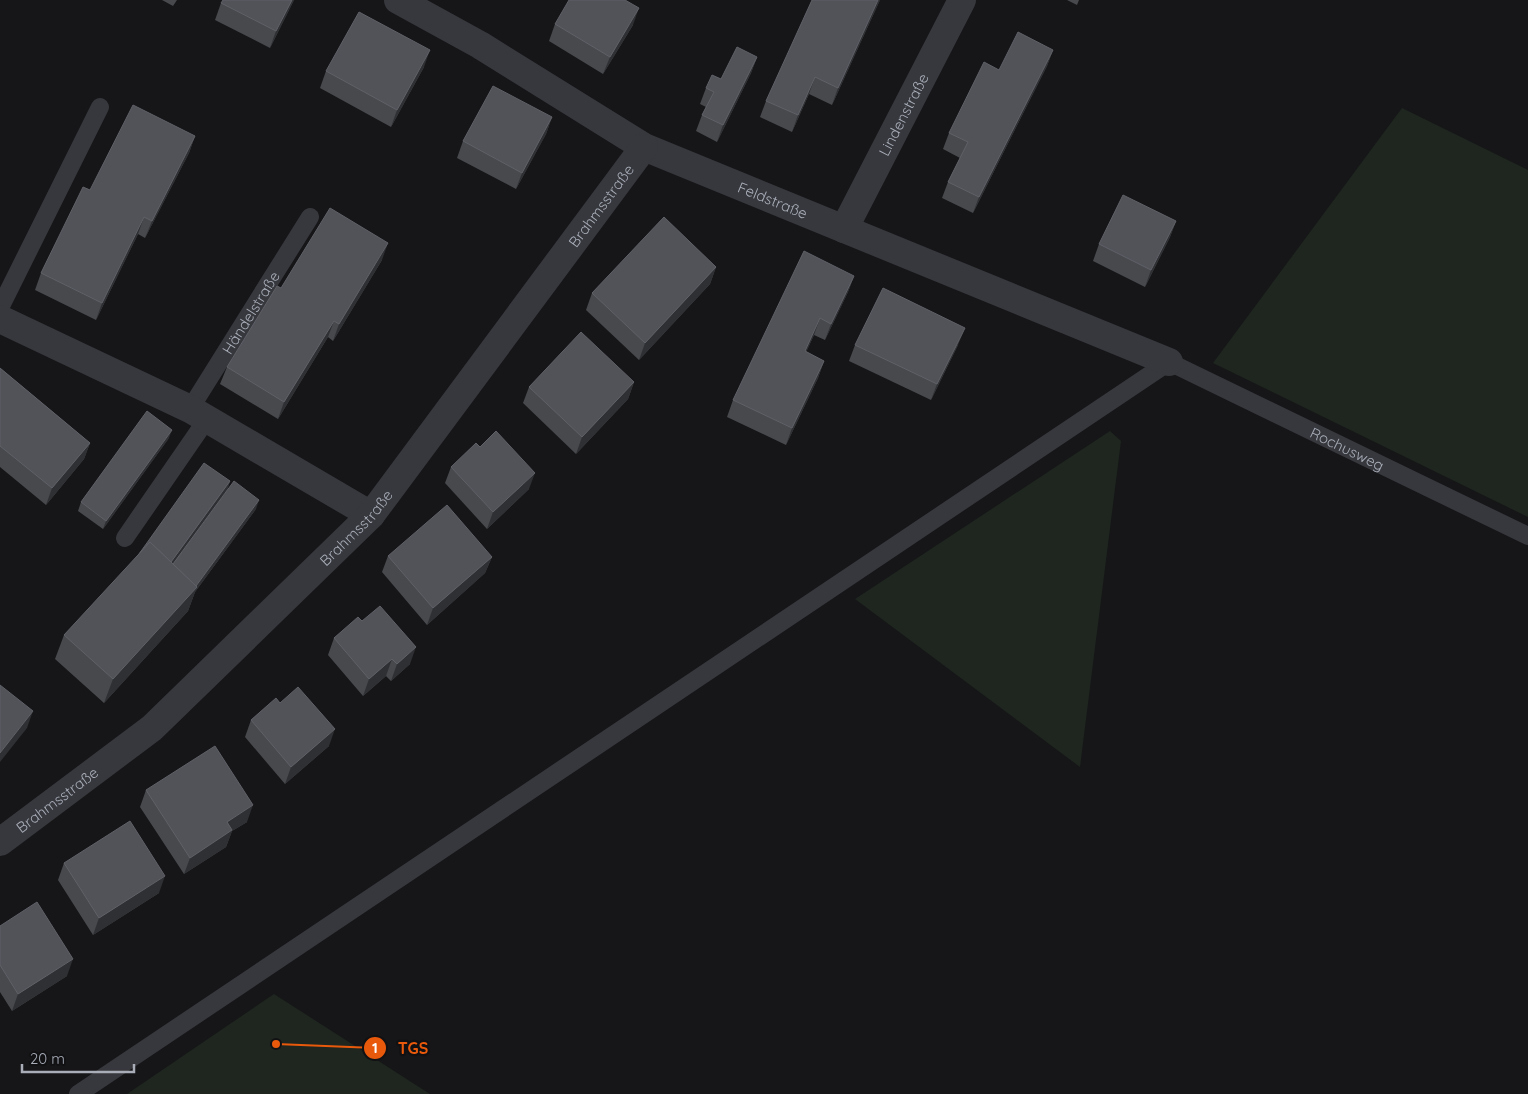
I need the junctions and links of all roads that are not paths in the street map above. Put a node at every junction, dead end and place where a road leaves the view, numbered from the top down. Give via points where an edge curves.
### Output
1 (398, 0) edge
2 (962, 0) edge
3 (100, 107) dead end
4 (644, 147) junction
5 (310, 217) dead end
6 (844, 229) junction
7 (0, 308) edge
8 (0, 319) edge
9 (1169, 362) junction
10 (199, 414) junction
11 (371, 515) junction
12 (1528, 536) edge
13 (124, 538) dead end
14 (3, 837) edge
15 (78, 1094) edge

1 - 4 street, Feldstraße via 480,45
2 - 6 street, Lindenstraße
3 - 7 lane
4 - 6 street, Feldstraße
4 - 11 street, Brahmsstraße
5 - 10 lane, Händelstraße
6 - 9 street, Feldstraße
8 - 10 street
9 - 12 lane, Rochusweg
9 - 15 lane
10 - 11 street
10 - 13 lane, Händelstraße
11 - 14 street, Brahmsstraße via 152,728

